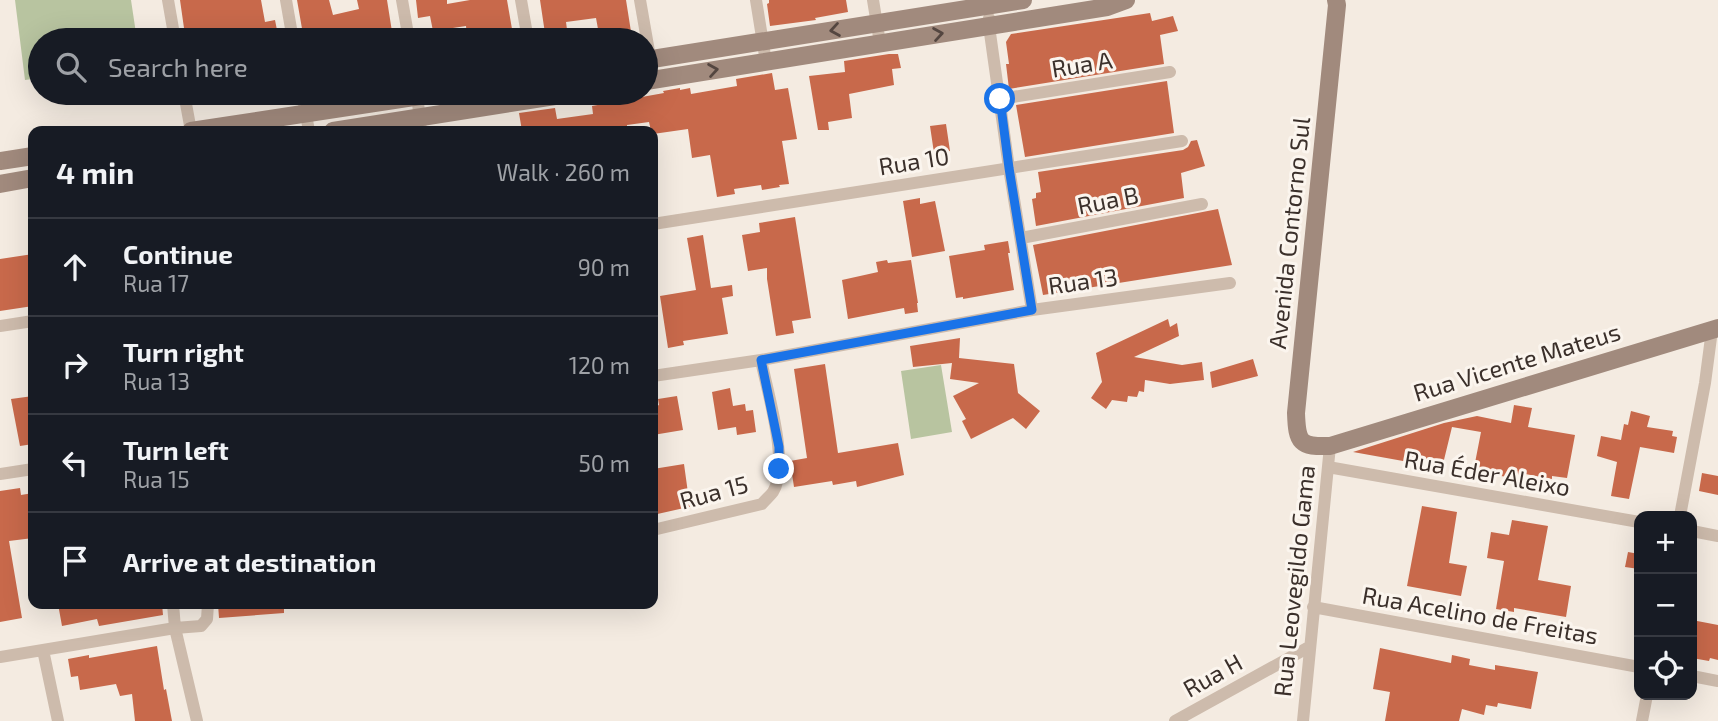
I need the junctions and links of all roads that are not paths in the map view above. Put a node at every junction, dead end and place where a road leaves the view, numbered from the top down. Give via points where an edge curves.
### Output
1 (168, 0) edge
2 (286, 0) edge
3 (402, 0) edge
4 (521, 0) edge
5 (640, 0) edge
6 (757, 0) edge
7 (873, 0) edge
8 (1023, 0) edge
9 (1126, 0) edge
10 (1336, 0) edge
11 (989, 3) edge
12 (1106, 4) edge
13 (877, 23) junction
14 (989, 26) junction
15 (173, 28) edge
16 (291, 28) edge
17 (407, 28) edge
18 (526, 28) edge
19 (644, 28) edge
20 (763, 42) junction
21 (880, 43) junction
22 (658, 58) edge
23 (766, 62) junction
24 (1170, 72) dead end
25 (658, 80) edge
26 (1000, 99) junction
27 (186, 105) edge
28 (376, 105) edge
29 (418, 105) edge
30 (500, 105) edge
31 (307, 122) edge
32 (421, 124) edge
33 (190, 126) edge
34 (255, 126) edge
35 (396, 126) edge
36 (1182, 141) dead end
37 (28, 157) edge
38 (0, 162) edge
39 (1009, 168) junction
40 (28, 179) edge
41 (0, 184) edge
42 (1202, 204) dead end
43 (658, 223) edge
44 (1021, 238) junction
45 (1230, 283) dead end
46 (1032, 310) junction
47 (28, 322) edge
48 (0, 326) edge
49 (1715, 329) edge
50 (761, 360) junction
51 (658, 375) edge
52 (1711, 384) edge
53 (1330, 446) junction
54 (1328, 467) junction
55 (28, 470) edge
56 (0, 474) edge
57 (1682, 511) edge
58 (1634, 521) edge
59 (658, 529) edge
60 (1697, 532) edge
61 (1718, 536) edge
62 (1313, 607) junction
63 (173, 609) edge
64 (208, 609) edge
65 (175, 628) junction
66 (1309, 647) junction
67 (43, 650) junction
68 (0, 657) edge
69 (1634, 666) edge
70 (1697, 677) edge
71 (1718, 681) edge
72 (1646, 700) edge
73 (58, 721) edge
74 (197, 721) edge
75 (1175, 721) edge
76 (1303, 721) edge
77 (1642, 721) edge

1 - 15 street
2 - 16 street
3 - 17 street
4 - 18 street
5 - 19 street
6 - 20 street
7 - 13 street
8 - 11 street
9 - 12 street
10 - 53 street, Avenida Contorno Sul via 1296,413 1296,429 1304,443
11 - 13 street
11 - 14 street
12 - 14 street
13 -> 20 street
13 - 21 street
21 -> 14 street
14 - 26 street
20 - 22 street
20 - 23 street
21 - 23 street
25 -> 23 street
24 - 26 street, Rua A
26 - 39 street
27 - 33 street
28 - 31 street
29 - 32 street
30 - 32 street
31 - 34 street
32 - 35 street
36 - 39 street, Rua 10
37 - 38 street
39 - 43 street, Rua 10
39 - 44 street
40 - 41 street
42 - 44 street, Rua B
44 - 46 street
45 - 46 street, Rua 13
46 - 50 street, Rua 13
47 - 48 street
49 - 52 street
49 - 53 street, Rua Vicente Mateus
50 - 51 street, Rua 13
50 - 59 street, Rua 15 via 779,447 774,490 761,504
52 - 57 street
53 - 54 street, Rua Leovegildo Gama
54 - 58 street, Rua Éder Aleixo
54 - 62 street, Rua Leovegildo Gama
55 - 56 street
60 - 61 street
62 - 66 street, Rua Leovegildo Gama
62 - 69 street, Rua Acelino de Freitas
63 - 65 street
64 - 65 street via 201,626
65 - 67 street
65 - 74 street
66 - 75 street, Rua H
66 - 76 street, Rua Leovegildo Gama
67 - 68 street
67 - 73 street
70 - 71 street
72 - 77 street

